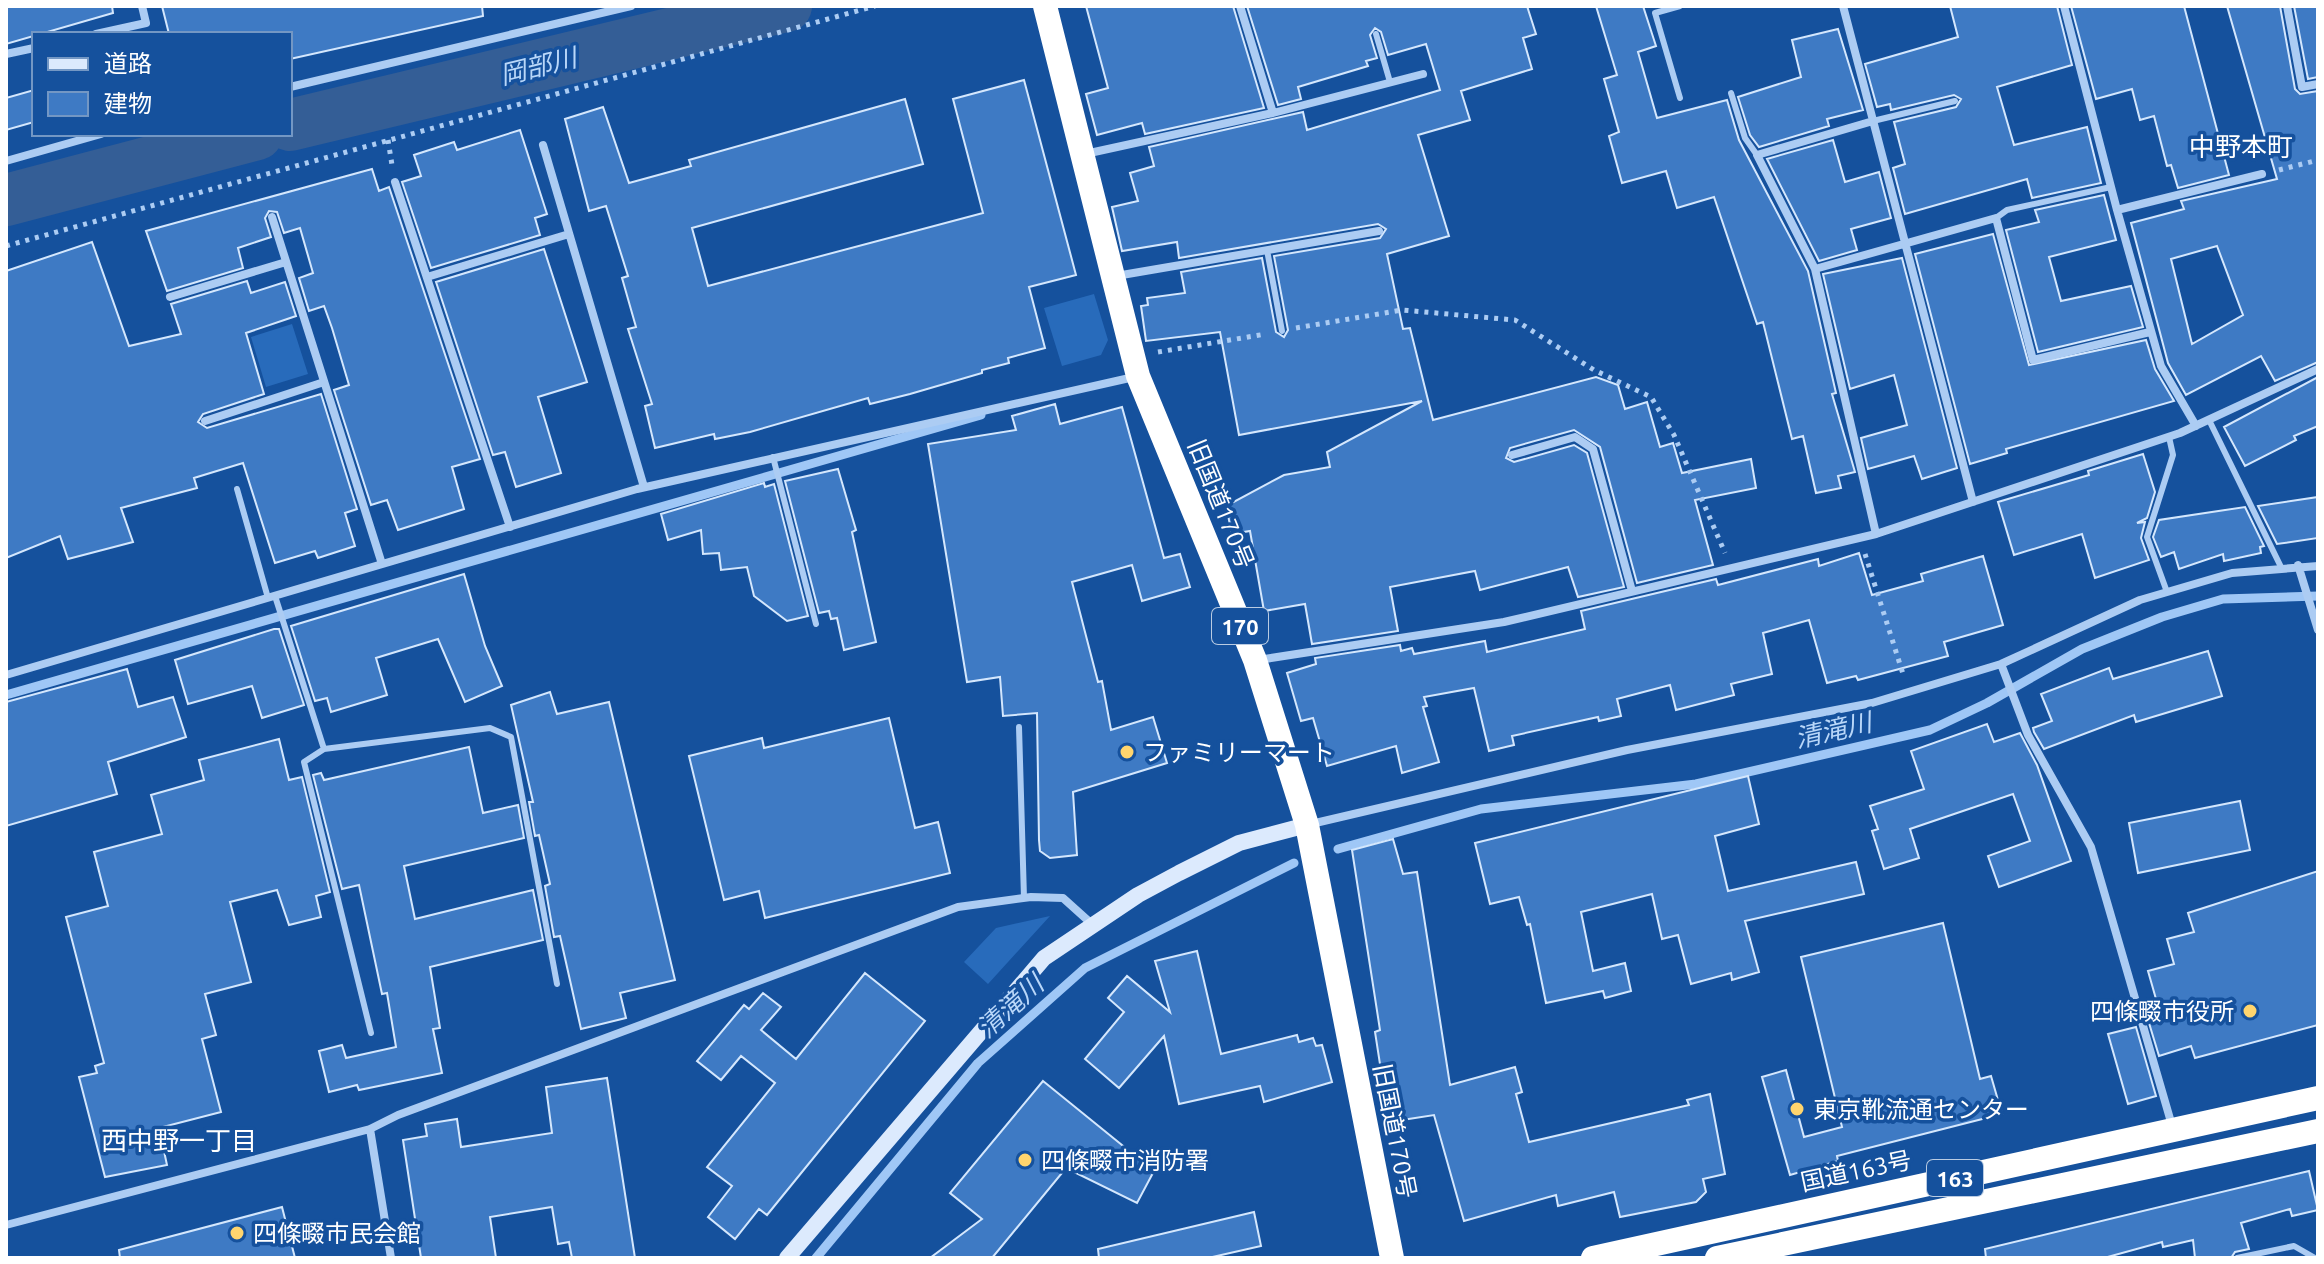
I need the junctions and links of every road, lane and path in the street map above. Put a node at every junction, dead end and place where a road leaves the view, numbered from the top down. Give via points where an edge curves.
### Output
1 (142, 6) edge
2 (631, 6) edge
3 (875, 6) edge
4 (1045, 6) edge
5 (1240, 6) edge
6 (1680, 6) edge
7 (1843, 6) edge
8 (2064, 6) edge
9 (2287, 6) edge
10 (146, 23) junction
11 (105, 32) edge
12 (148, 32) edge
13 (1376, 34) dead end
14 (32, 48) edge
15 (6, 54) edge
16 (1423, 74) dead end
17 (1390, 82) junction
18 (2318, 84) edge
19 (292, 87) edge
20 (1731, 93) dead end
21 (1680, 98) dead end
22 (1955, 101) dead end
23 (1273, 113) junction
24 (1873, 121) junction
25 (94, 136) edge
26 (543, 145) dead end
27 (1081, 155) junction
28 (1757, 155) junction
29 (2318, 160) edge
30 (6, 161) edge
31 (2262, 174) joint
32 (395, 182) dead end
33 (2111, 187) junction
34 (2117, 210) junction
35 (272, 217) dead end
36 (1996, 218) junction
37 (1379, 231) dead end
38 (569, 234) junction
39 (1905, 244) junction
40 (6, 246) edge
41 (1267, 250) junction
42 (286, 262) junction
43 (1815, 269) junction
44 (427, 277) junction
45 (1111, 277) junction
46 (170, 297) dead end
47 (1282, 331) junction
48 (2150, 332) junction
49 (1135, 366) junction
50 (2318, 369) edge
51 (324, 382) junction
52 (2209, 420) junction
53 (205, 421) dead end
54 (2196, 426) junction
55 (2169, 437) junction
56 (1512, 455) dead end
57 (773, 456) junction
58 (644, 487) junction
59 (237, 489) dead end
60 (1973, 502) junction
61 (510, 527) junction
62 (1876, 534) junction
63 (1860, 537) junction
64 (382, 564) junction
65 (2298, 565) junction
66 (2318, 566) edge
67 (2281, 567) junction
68 (1731, 568) junction
69 (1632, 591) junction
70 (2167, 592) junction
71 (272, 597) junction
72 (816, 624) dead end
73 (2318, 630) edge
74 (1255, 660) junction
75 (1898, 665) dead end
76 (2002, 667) junction
77 (6, 675) edge
78 (1019, 727) dead end
79 (324, 749) junction
80 (1307, 825) junction
81 (1024, 898) junction
82 (1093, 925) junction
83 (557, 984) dead end
84 (371, 1033) dead end
85 (2318, 1098) edge
86 (370, 1129) junction
87 (2173, 1129) junction
88 (2318, 1131) edge
89 (6, 1225) edge
90 (391, 1258) edge
91 (787, 1258) edge
92 (1392, 1258) edge
93 (1593, 1258) edge
94 (1717, 1258) edge
95 (2237, 1258) edge
96 (2315, 1258) edge

1 - 10 street
2 - 19 street
3 - 40 path
4 - 27 highway, 旧国道170号 / 170
5 - 23 street
6 - 21 lane via 1655,13
7 - 24 street
8 - 33 street
9 - 18 street via 2302,87
10 - 11 street
10 - 12 lane
13 - 17 lane
14 - 15 street
16 - 17 street
17 - 23 street
20 - 28 lane via 1745,138
22 - 24 lane
23 - 27 street
24 - 28 street
24 - 39 street
25 - 30 street
26 - 38 street
27 - 45 highway, 旧国道170号 / 170
28 - 43 street
29 - 31 path
31 - 34 street
32 - 44 street
33 - 34 street
33 - 36 lane via 2007,210
34 - 48 street
35 - 42 street
36 - 39 street
36 - 48 street via 2033,360
37 - 41 street
38 - 44 street
38 - 58 street
39 - 43 street
39 - 60 street
41 - 45 street
41 - 47 lane
42 - 46 street
42 - 51 street
43 - 62 street
44 - 61 street
45 - 49 highway, 旧国道170号 / 170
47 - 49 path
47 - 68 path via 1402,310 1515,320 1594,370 1651,397 1674,435
48 - 54 street via 2161,366
49 - 57 street
49 - 74 highway, 旧国道170号 / 170
50 - 52 street
51 - 53 street
51 - 64 street
52 - 54 street
52 - 67 lane
54 - 55 street
55 - 60 street
55 - 70 lane via 2173,455 2147,537
56 - 69 street via 1575,437 1593,449
57 - 58 street
57 - 72 lane
58 - 61 street
59 - 71 lane
60 - 62 street
61 - 64 street
62 - 63 street
63 - 68 street
63 - 75 path
64 - 71 street
65 - 66 street
65 - 67 street
65 - 73 street
67 - 70 street via 2232,573
68 - 69 street
69 - 74 street via 1504,622
70 - 76 street
71 - 77 street
71 - 79 lane
74 - 80 highway, 旧国道170号 / 170
76 - 80 street via 1872,703 1627,750
76 - 87 street via 2028,735 2091,847
78 - 81 lane
79 - 83 lane via 490,728 511,737
79 - 84 lane via 304,762
80 - 82 street via 1239,843 1138,895
80 - 92 highway, 旧国道170号 / 170
81 - 82 street via 1063,898
81 - 86 street via 958,907
82 - 91 street via 1044,958
85 - 87 highway, 国道163号 / 163
86 - 89 street
86 - 90 street
87 - 93 highway, 国道163号 / 163
88 - 94 highway, 163
95 - 96 lane via 2294,1246

